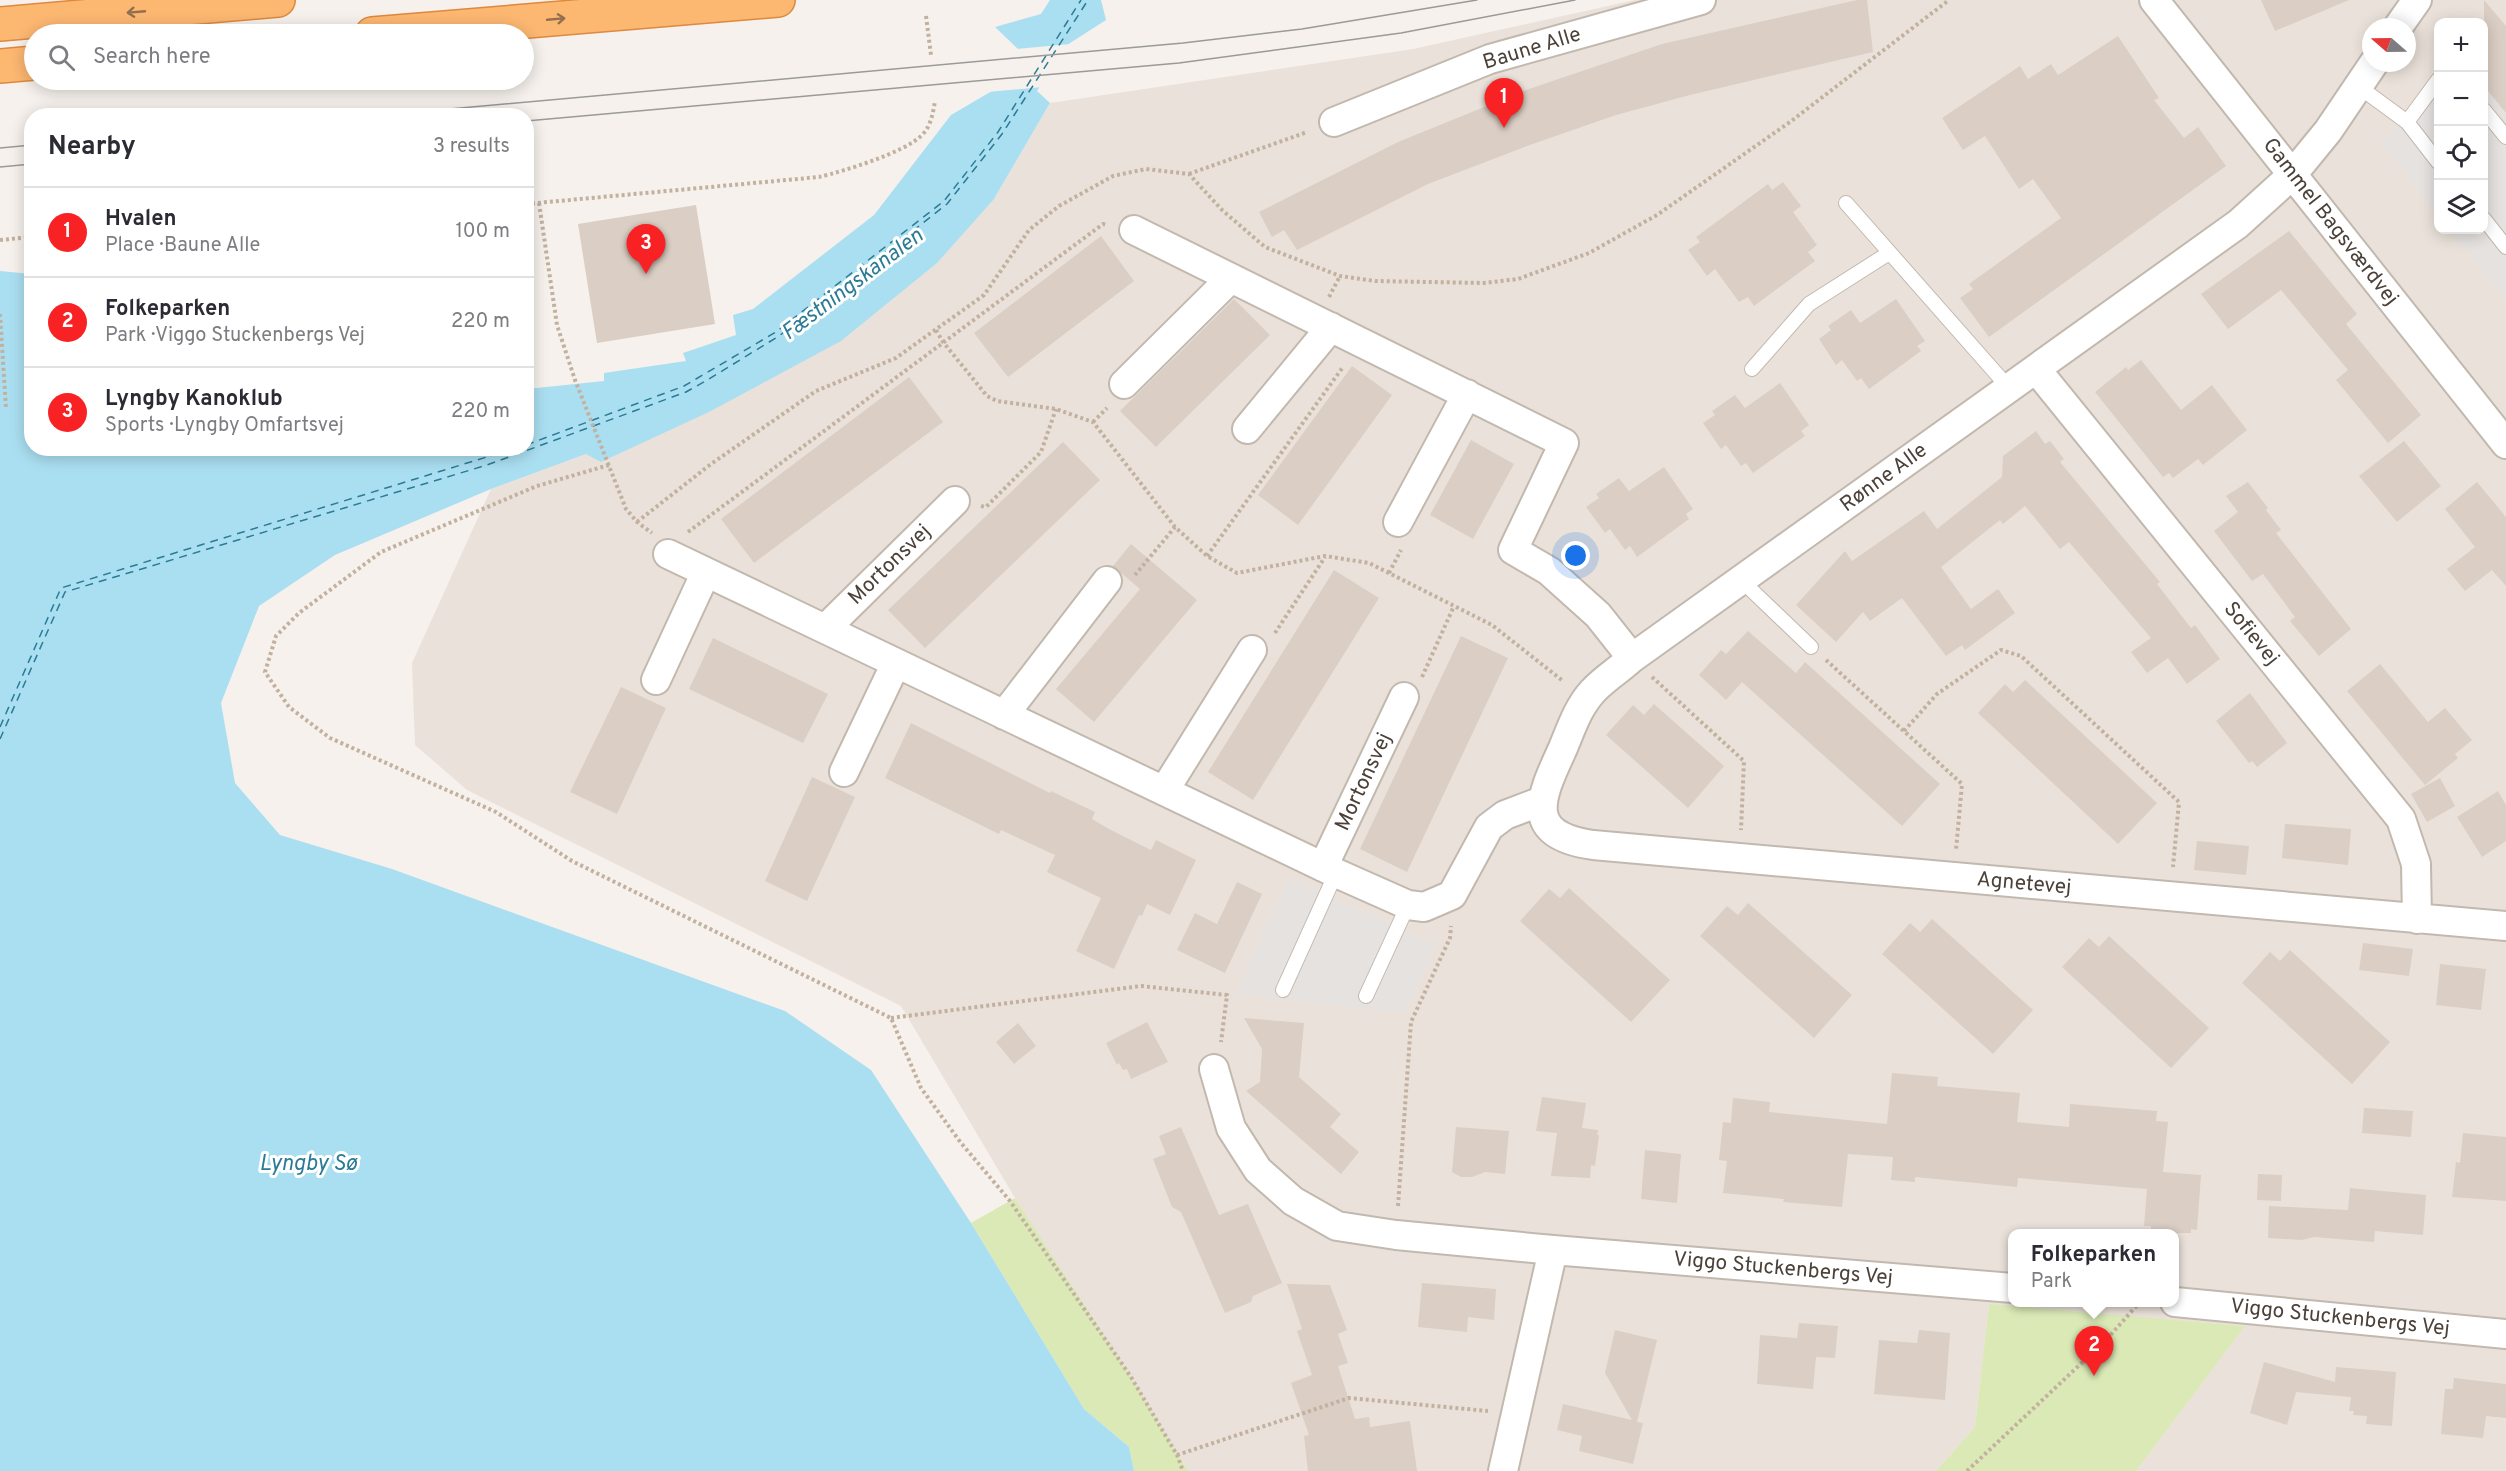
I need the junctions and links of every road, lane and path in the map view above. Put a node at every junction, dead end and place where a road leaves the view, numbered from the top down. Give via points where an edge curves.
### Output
1 (278, 0) edge
2 (778, 0) edge
3 (1701, 0) edge
4 (1948, 0) edge
5 (2154, 0) edge
6 (2417, 0) edge
7 (926, 16) dead end
8 (2404, 18) edge
9 (0, 24) edge
10 (491, 24) edge
11 (931, 55) dead end
12 (24, 64) edge
13 (0, 66) edge
14 (2366, 74) edge
15 (2434, 87) edge
16 (935, 101) dead end
17 (2488, 115) edge
18 (1335, 122) joint
19 (2407, 122) junction
20 (2506, 137) edge
21 (2434, 156) edge
22 (1189, 174) junction
23 (2292, 176) junction
24 (534, 203) edge
25 (539, 203) junction
26 (1846, 203) dead end
27 (2488, 224) edge
28 (1134, 230) joint
29 (24, 238) edge
30 (0, 240) edge
31 (2506, 247) edge
32 (1889, 253) junction
33 (1231, 278) junction
34 (0, 314) edge
35 (1331, 327) junction
36 (936, 330) junction
37 (943, 342) junction
38 (1361, 342) junction
39 (1752, 369) dead end
40 (2036, 369) junction
41 (1124, 384) dead end
42 (2009, 388) junction
43 (1467, 394) junction
44 (6, 408) dead end
45 (1056, 409) junction
46 (1248, 429) dead end
47 (2506, 444) edge
48 (609, 465) junction
49 (956, 501) joint
50 (637, 522) junction
51 (1398, 522) dead end
52 (1174, 527) junction
53 (669, 550) junction
54 (1207, 556) junction
55 (1325, 556) junction
56 (706, 572) junction
57 (1741, 580) junction
58 (1107, 581) joint
59 (1454, 606) junction
60 (825, 629) junction
61 (1810, 647) joint
62 (1252, 650) joint
63 (1632, 658) junction
64 (896, 663) junction
65 (656, 680) dead end
66 (1404, 697) joint
67 (1587, 700) junction
68 (1004, 715) junction
69 (1904, 731) junction
70 (844, 772) dead end
71 (1164, 791) junction
72 (1545, 813) junction
73 (1739, 858) junction
74 (1330, 870) junction
75 (1953, 877) junction
76 (1452, 895) junction
77 (2170, 897) junction
78 (1408, 905) junction
79 (2416, 919) junction
80 (2506, 926) edge
81 (1283, 990) dead end
82 (1366, 996) dead end
83 (891, 1018) junction
84 (1214, 1069) joint
85 (1396, 1235) junction
86 (1553, 1250) junction
87 (2008, 1288) edge
88 (2179, 1302) edge
89 (2136, 1307) edge
90 (2506, 1334) edge
91 (1516, 1413) junction
92 (1178, 1455) junction
93 (1183, 1471) edge
94 (1503, 1471) edge
95 (1967, 1471) edge

1 -> 9 highway
10 -> 2 highway
3 - 18 street, Baune Alle via 1490,59
4 - 22 path via 1790,122 1657,215 1589,253 1518,279 1484,283 1376,281 1340,276 1264,247
5 - 23 street, Gammel Bagsværdvej
6 - 8 street
7 - 11 path
12 - 13 highway
14 - 19 lane
14 - 23 street, Rønne Alle
15 - 19 lane
16 - 25 path via 932,119 922,135 908,145 843,171 819,177
17 - 20 lane
18 - 22 path
19 - 21 lane
22 - 36 path via 1146,169 1113,176 1059,206 1029,230 984,295
23 - 40 street, Rønne Alle via 2238,224
23 - 47 street, Gammel Bagsværdvej
24 - 25 path
25 - 48 path via 557,325
26 - 32 lane
27 - 31 lane
28 - 33 street
28 - 37 path via 1103,224
29 - 30 path
32 - 39 lane via 1809,304
32 - 42 lane
33 - 35 street
33 - 41 street
34 - 44 path
35 - 38 street
35 - 46 street
36 - 37 path
36 - 50 path via 896,358 816,391 711,464
37 - 45 path via 987,396 997,401
37 - 53 path
38 - 43 street
38 - 54 path
40 - 42 street, Rønne Alle
40 - 79 street, Sofievej via 2401,819 2416,864
42 - 57 street, Rønne Alle
43 - 51 street
43 - 63 street via 1564,443 1513,550 1549,571 1598,615
45 - 49 path via 1041,452 986,507
45 - 52 path via 1093,422
48 - 50 path via 626,509
48 - 83 path via 537,486 381,552 299,613 276,636 265,672 289,707 330,738 496,812 572,861
49 - 60 street, Mortonsvej
50 - 53 path
52 - 54 path
52 - 58 path via 1126,586
53 - 56 street
54 - 55 path via 1237,573
55 - 59 path via 1369,563
55 - 62 path via 1275,633
56 - 60 street
56 - 65 street
57 - 61 lane
57 - 63 street, Rønne Alle
58 - 68 street
59 - 66 path via 1420,681
59 - 67 path via 1492,626
60 - 64 street
61 - 69 path
62 - 71 street
63 - 67 street, Rønne Alle
63 - 73 path via 1744,761
64 - 68 street
64 - 70 street
66 - 74 street, Mortonsvej
67 - 72 street, Rønne Alle via 1552,771
68 - 71 street
69 - 75 path via 1962,784
69 - 77 path via 1937,694 2001,650 2020,656 2179,802
71 - 74 street
72 - 73 street, Agnetevej via 1559,835 1571,842
72 - 76 street via 1505,815 1489,827
73 - 75 street, Agnetevej
74 - 78 street
74 - 81 lane
75 - 77 street, Agnetevej
76 - 78 street via 1424,907
76 - 85 path via 1450,938 1411,1022
77 - 79 street, Agnetevej
78 - 82 lane
79 - 80 street, Agnetevej
83 - 84 path via 1141,986 1227,995
83 - 92 path via 921,1088 1010,1201 1131,1377
84 - 85 street, Viggo Stuckenbergs Vej via 1231,1128 1258,1170 1293,1201 1337,1226
85 - 86 street, Viggo Stuckenbergs Vej
86 - 87 street, Viggo Stuckenbergs Vej
86 - 91 street
88 - 90 street, Viggo Stuckenbergs Vej
89 - 95 path via 2105,1341
91 - 92 path via 1349,1398
91 - 94 street
92 - 93 path

